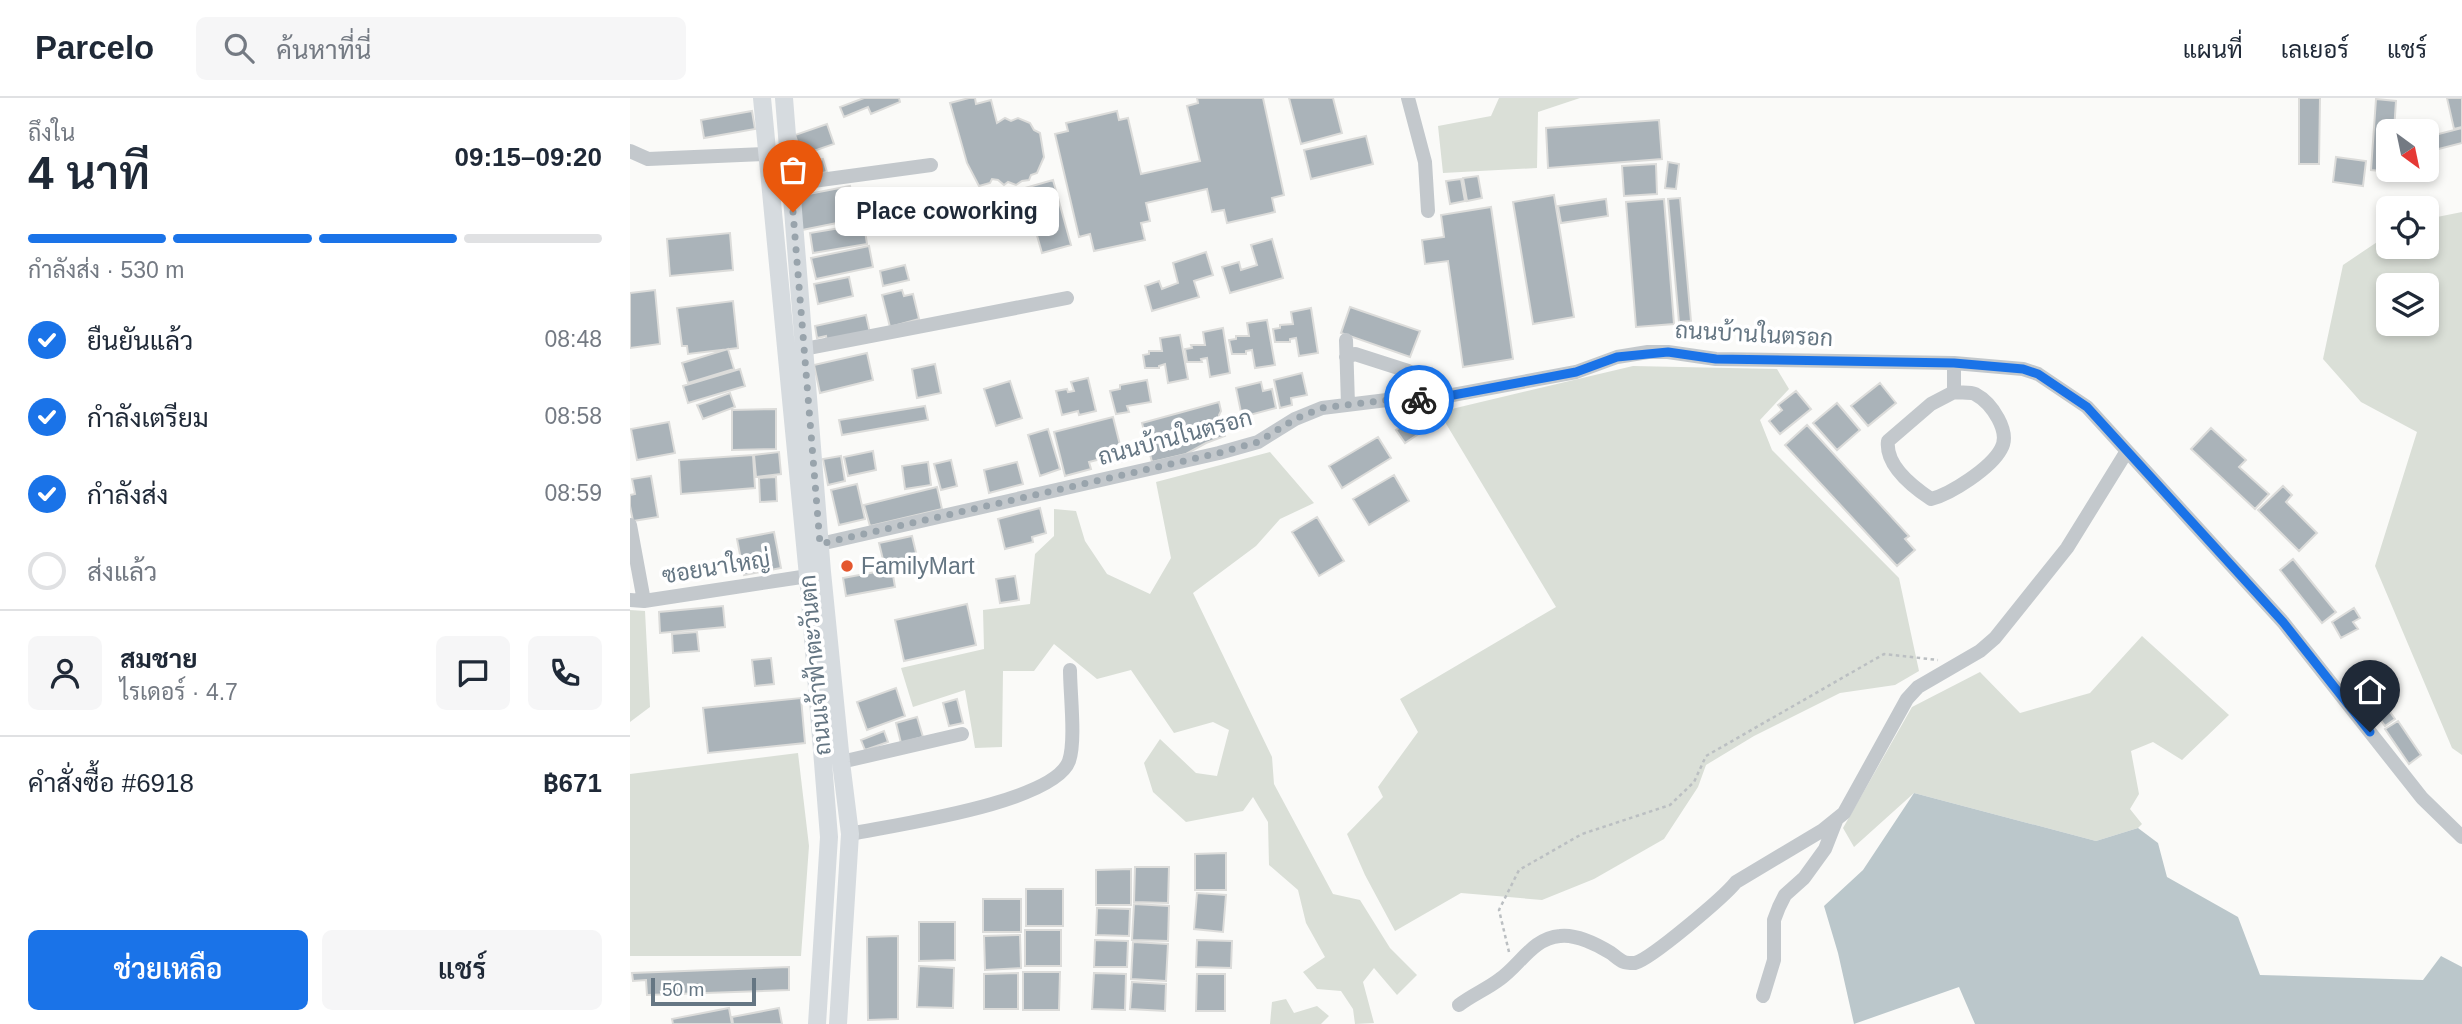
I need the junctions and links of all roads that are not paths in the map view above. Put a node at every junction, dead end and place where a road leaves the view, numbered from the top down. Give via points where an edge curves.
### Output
1 (762, 98) edge
2 (784, 98) edge
3 (1408, 98) edge
4 (630, 151) edge
5 (766, 154) junction
6 (931, 165) dead end
7 (791, 184) junction
8 (1428, 211) dead end
9 (1067, 298) dead end
10 (1346, 340) dead end
11 (804, 349) junction
12 (1346, 357) junction
13 (1954, 363) junction
14 (1408, 371) dead end
15 (1954, 393) junction
16 (1348, 405) junction
17 (2127, 451) junction
18 (630, 525) edge
19 (820, 544) junction
20 (808, 576) junction
21 (637, 601) edge
22 (1070, 670) dead end
23 (962, 734) dead end
24 (841, 762) junction
25 (1837, 820) junction
26 (850, 834) junction
27 (2462, 837) edge
28 (1763, 996) dead end
29 (1459, 1005) dead end
30 (817, 1024) edge
31 (838, 1024) edge

1 - 5 main road, ถนนเจ้าฟ้าตะวันตก
2 - 7 main road, ถนนเจ้าฟ้าตะวันตก
3 - 8 street via 1425,162
4 - 5 street via 648,159
5 - 20 main road, ถนนเจ้าฟ้าตะวันตก
6 - 7 street
7 - 11 main road, ถนนเจ้าฟ้าตะวันตก
9 - 11 street
10 - 12 street
11 - 19 main road, ถนนเจ้าฟ้าตะวันตก
12 - 14 street via 1356,354
12 - 16 street
13 - 15 street
13 - 16 street, ถนนบ้านในตรอก via 1716,359 1648,352 1576,372 1432,399
13 - 17 street, ถนนบ้านในตรอก via 2038,374 2087,407
15 - 15 street via 1974,393 1985,402 2001,426 2002,448 1973,477 1931,499 1899,470 1887,450 1888,441 1931,404
16 - 19 street, ถนนบ้านในตรอก via 1322,408 1258,442 1219,453
17 - 25 street via 2067,548 2017,612 1980,651 1918,687 1907,699
17 - 27 street, ถนนบ้านในตรอก via 2283,622 2422,798
18 - 21 street
19 - 24 main road, ถนนเจ้าฟ้าตะวันตก
20 - 21 street, ซอยนาใหญ่
20 - 30 main road, ถนนเจ้าฟ้าตะวันตก via 830,837
22 - 26 street via 1069,762 1057,776 1004,802
23 - 24 street
24 - 26 main road, ถนนเจ้าฟ้าตะวันตก
25 - 28 street via 1825,849 1779,906 1774,920 1774,960
25 - 29 street via 1736,882 1635,963 1622,961 1584,940 1560,936 1539,943 1513,969
26 - 31 main road, ถนนเจ้าฟ้าตะวันตก

